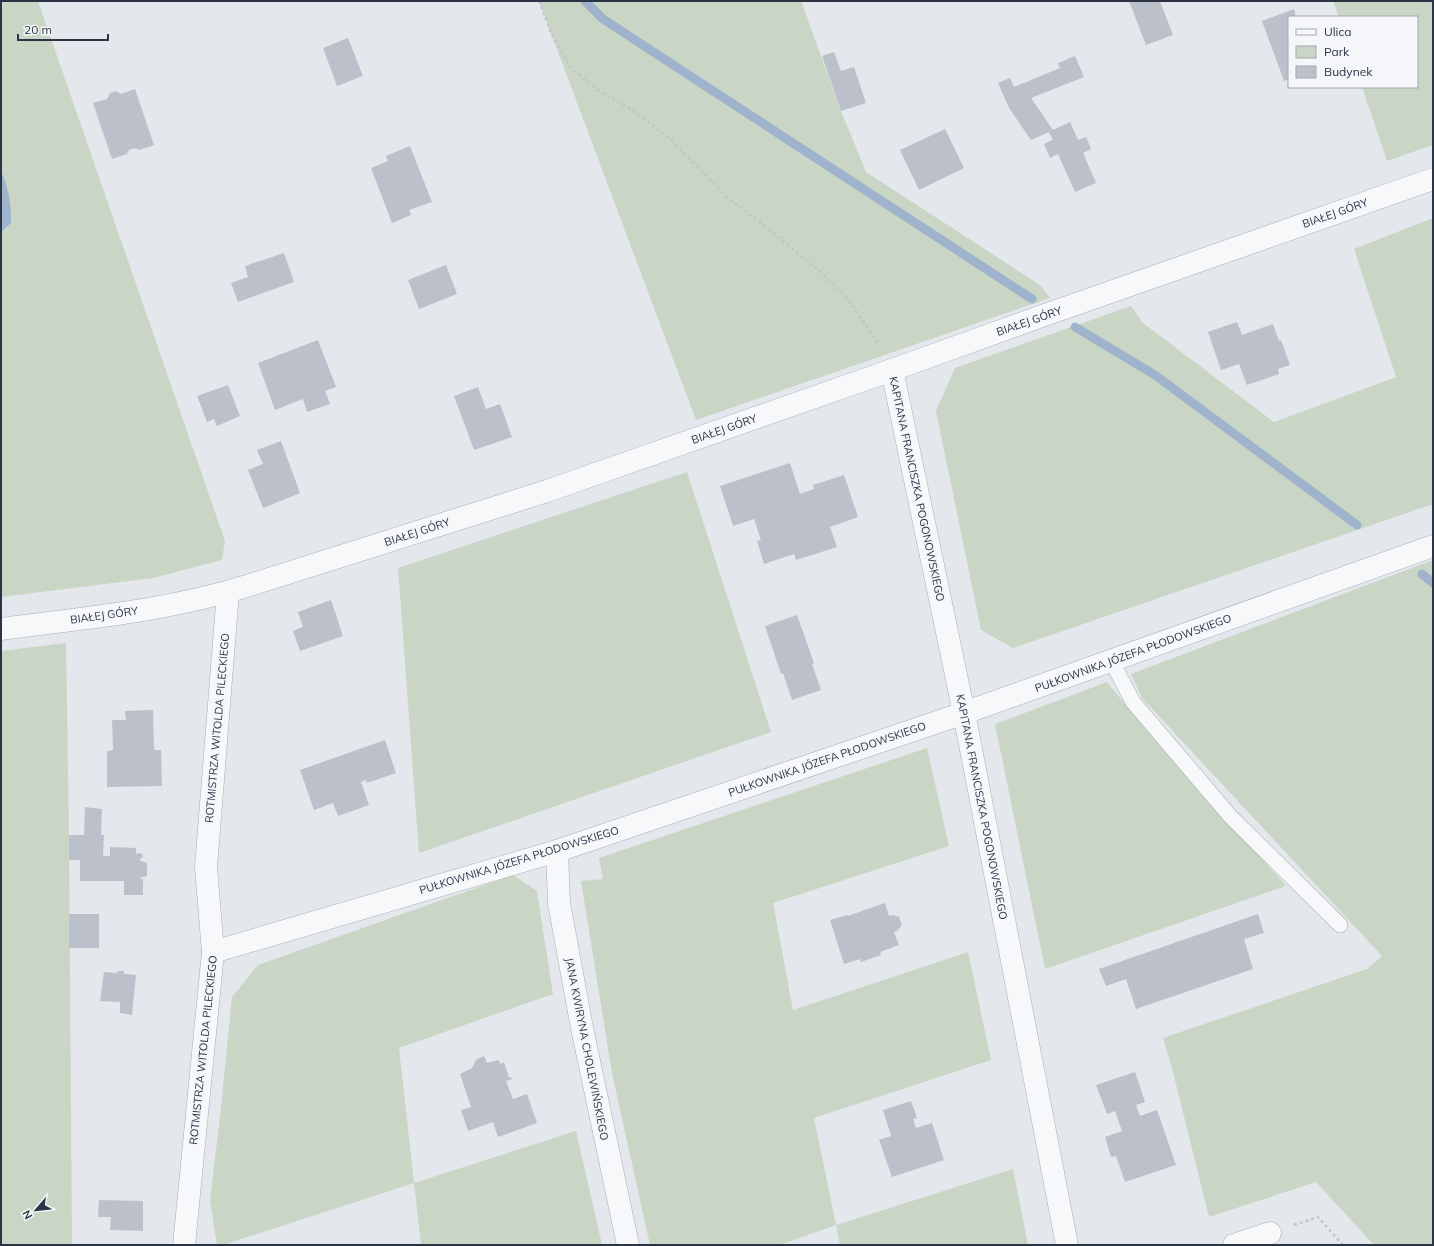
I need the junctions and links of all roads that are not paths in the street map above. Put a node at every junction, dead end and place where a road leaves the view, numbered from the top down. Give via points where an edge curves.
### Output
1 (1433, 179) edge
2 (892, 370) junction
3 (1433, 546) edge
4 (228, 592) junction
5 (1, 629) edge
6 (1111, 660) junction
7 (964, 713) junction
8 (557, 851) junction
9 (1340, 925) dead end
10 (213, 952) junction
11 (1270, 1233) road end
12 (184, 1245) edge
13 (628, 1245) edge
14 (1067, 1245) edge
15 (1234, 1245) edge

1 - 2 street, BIAŁEJ GÓRY
2 - 4 street, BIAŁEJ GÓRY via 547,491
2 - 7 street, KAPITANA FRANCISZKA POGONOWSKIEGO
3 - 6 street, PUŁKOWNIKA JÓZEFA PŁODOWSKIEGO
4 - 5 street, BIAŁEJ GÓRY via 143,610
4 - 10 street, ROTMISTRZA WITOLDA PILECKIEGO via 206,867
6 - 7 street, PUŁKOWNIKA JÓZEFA PŁODOWSKIEGO
6 - 9 lane via 1134,702 1230,816
7 - 8 street, PUŁKOWNIKA JÓZEFA PŁODOWSKIEGO
7 - 14 street, KAPITANA FRANCISZKA POGONOWSKIEGO
8 - 10 street, PUŁKOWNIKA JÓZEFA PŁODOWSKIEGO
8 - 13 street, JANA KWIRYNA CHOLEWIŃSKIEGO via 559,903 582,1028
10 - 12 street, ROTMISTRZA WITOLDA PILECKIEGO
11 - 15 street

